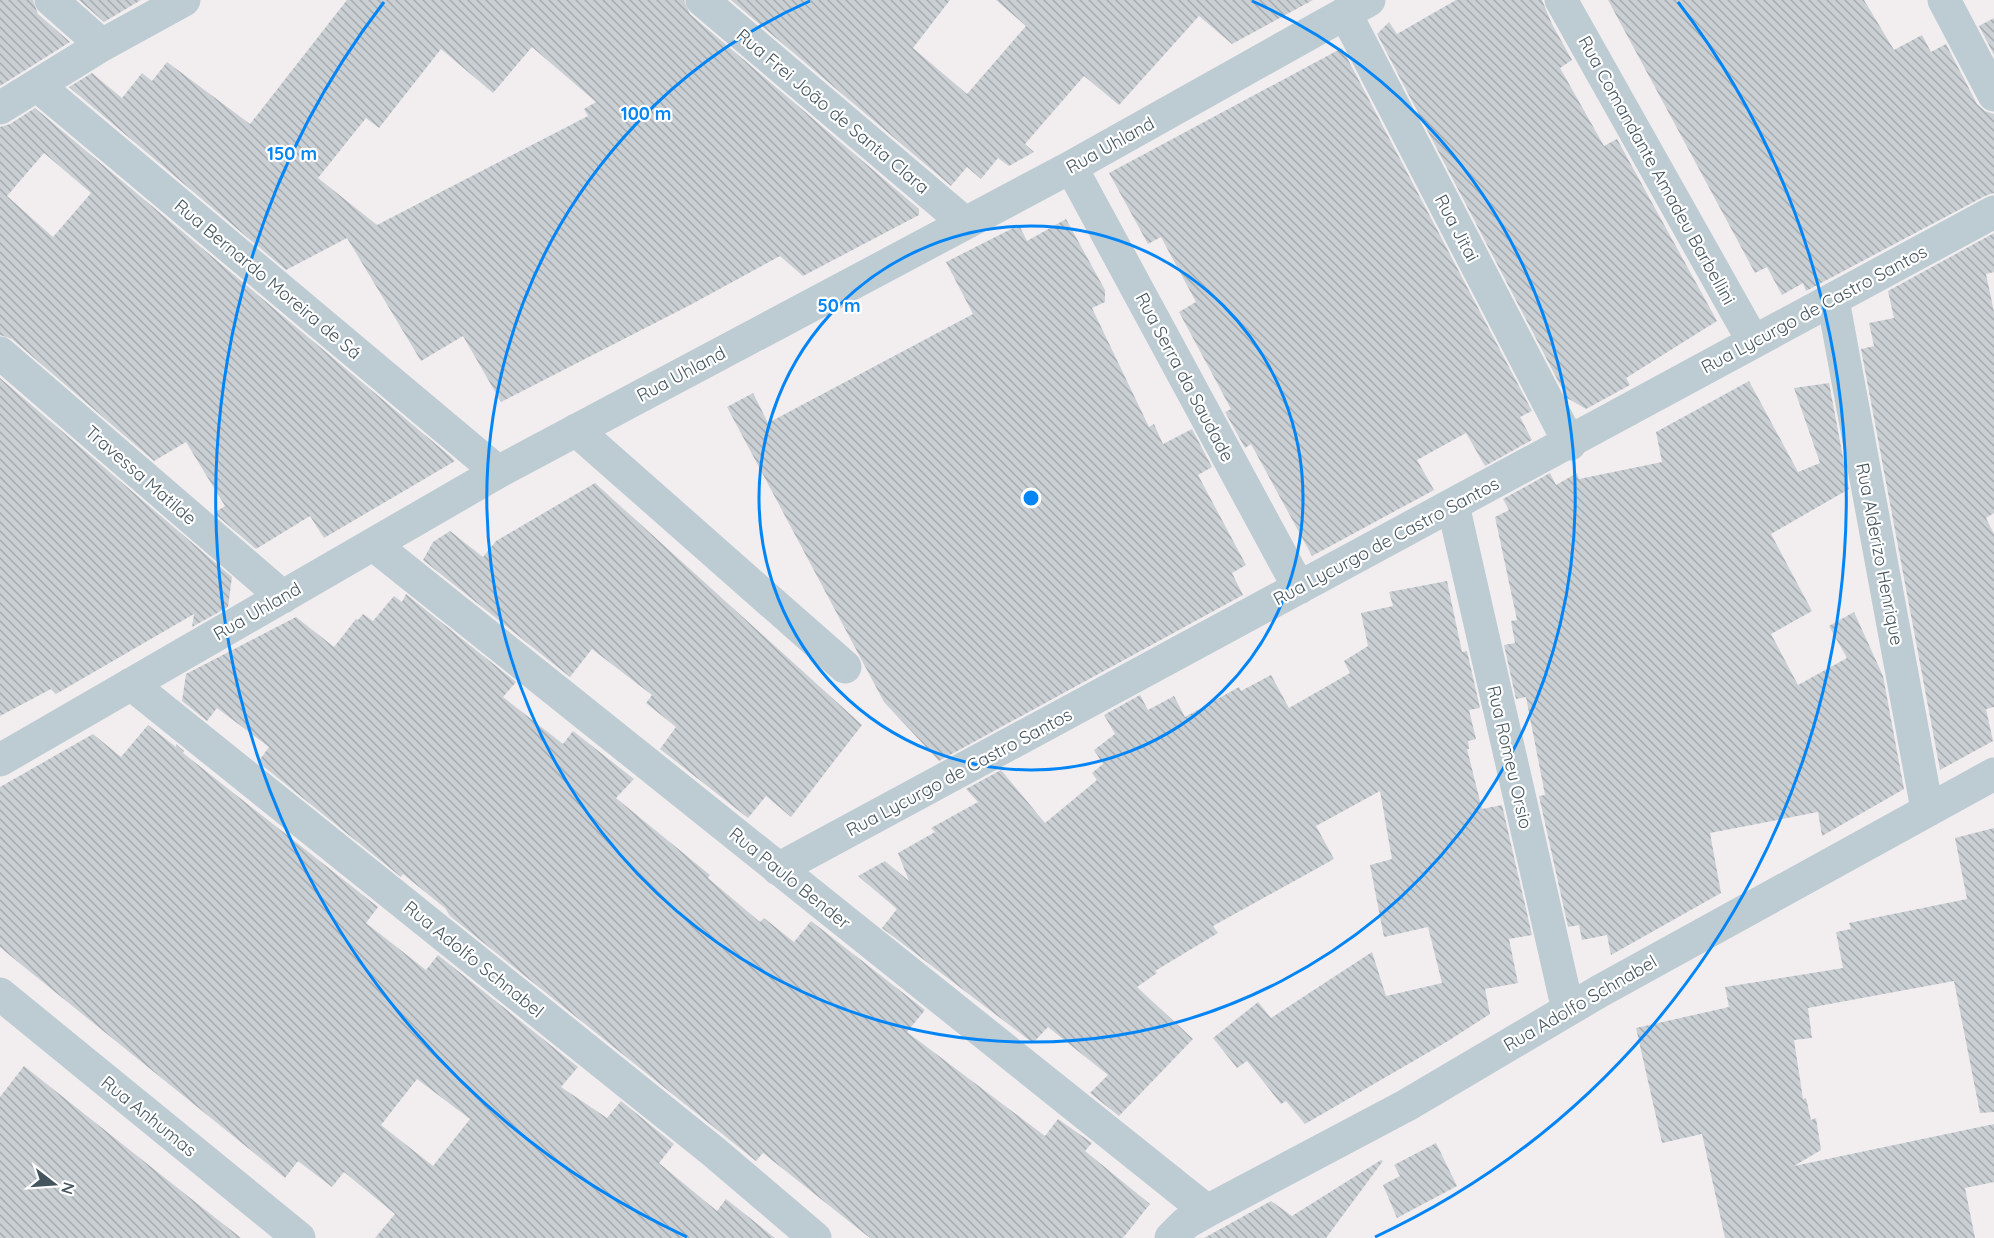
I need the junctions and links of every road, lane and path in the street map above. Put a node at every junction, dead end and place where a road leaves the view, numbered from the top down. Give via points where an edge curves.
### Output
1 (51, 0) edge
2 (184, 0) edge
3 (702, 0) edge
4 (1562, 0) edge
5 (1944, 0) edge
6 (1357, 6) edge
7 (102, 45) junction
8 (38, 86) junction
9 (1994, 95) edge
10 (0, 108) edge
11 (1071, 167) junction
12 (1994, 212) edge
13 (965, 223) junction
14 (1833, 300) junction
15 (1753, 341) junction
16 (0, 353) edge
17 (576, 430) junction
18 (1570, 444) junction
19 (498, 472) junction
20 (1453, 505) junction
21 (374, 545) junction
22 (1299, 588) junction
23 (282, 597) junction
24 (845, 667) dead end
25 (131, 684) junction
26 (0, 760) edge
27 (1994, 774) edge
28 (1927, 809) junction
29 (778, 869) junction
30 (0, 994) edge
31 (1568, 1010) junction
32 (1207, 1211) junction
33 (299, 1238) edge
34 (815, 1238) edge
35 (1171, 1238) edge

1 - 7 street
2 - 7 street
3 - 13 street, Rua Frei João de Santa Clara
4 - 15 street, Rua Comandante Amadeu Barbellini
5 - 9 street
6 - 11 street, Rua Uhland
6 - 18 street, Rua Jitai
7 - 8 street
8 - 10 street
8 - 19 street, Rua Bernardo Moreira de Sá
11 - 13 street, Rua Uhland
11 - 22 street, Rua Serra da Saudade
12 - 14 street, Rua Lycurgo de Castro Santos
13 - 17 street, Rua Uhland
14 - 15 street, Rua Lycurgo de Castro Santos
14 - 28 street, Rua Alderizo Henrique
15 - 18 street, Rua Lycurgo de Castro Santos
16 - 23 street, Travessa Matilde
17 - 19 street, Rua Uhland
17 - 24 street
18 - 20 street, Rua Lycurgo de Castro Santos
19 - 21 street, Rua Uhland
20 - 22 street, Rua Lycurgo de Castro Santos
20 - 31 street, Rua Romeu Orsio
21 - 23 street, Rua Uhland
21 - 29 street, Rua Paulo Bender
22 - 29 street, Rua Lycurgo de Castro Santos
23 - 25 street, Rua Uhland
25 - 26 street, Rua Uhland
25 - 34 street, Rua Adolfo Schnabel via 696,1137
27 - 28 street, Rua Adolfo Schnabel
28 - 31 street, Rua Adolfo Schnabel
29 - 32 street, Rua Paulo Bender
30 - 33 street, Rua Anhumas
31 - 32 street, Rua Adolfo Schnabel via 1407,1105
32 - 35 street, Rua Adolfo Schnabel

